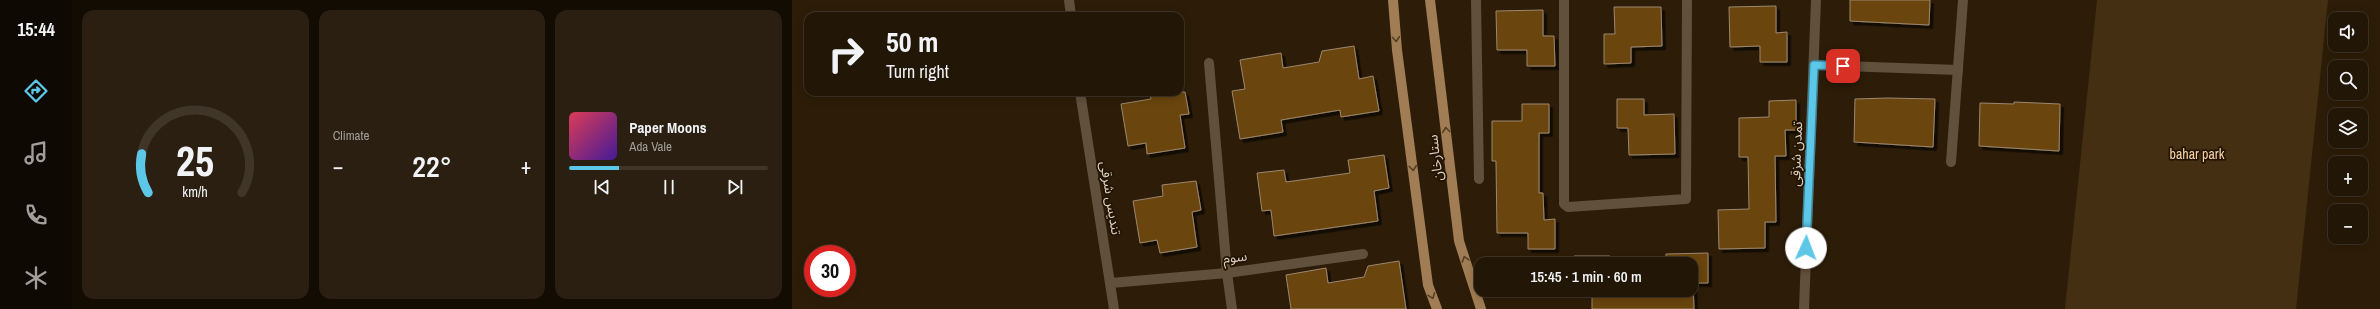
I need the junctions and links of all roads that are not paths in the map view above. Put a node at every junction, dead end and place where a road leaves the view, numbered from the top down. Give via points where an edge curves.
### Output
1 (1069, 0) edge
2 (1393, 0) edge
3 (1430, 0) edge
4 (1476, 0) edge
5 (1564, 0) edge
6 (1687, 0) edge
7 (1816, 0) edge
8 (1964, 0) edge
9 (1070, 12) edge
10 (1209, 63) dead end
11 (1814, 65) junction
12 (1958, 70) junction
13 (1081, 96) edge
14 (1951, 162) dead end
15 (1479, 179) dead end
16 (1362, 254) dead end
17 (1227, 273) junction
18 (1111, 283) junction
19 (1114, 309) edge
20 (1232, 309) edge
21 (1437, 309) edge
22 (1481, 309) edge
23 (1804, 309) edge

1 - 9 street
2 -> 21 main road, ستارخان via 1397,50 1428,285
22 -> 3 main road, ستارخان via 1459,241
4 - 15 street
5 - 6 street via 1564,204 1568,207 1686,199
7 - 11 street, تمدن شزقی
8 - 12 street
10 - 17 street
11 - 12 street
11 - 23 street, تمدن شزقی
12 - 14 street
13 - 18 street, تندیس شرقی
16 - 17 street, سوم
17 - 18 street, سوم
17 - 20 street
18 - 19 street, تندیس شرقی

